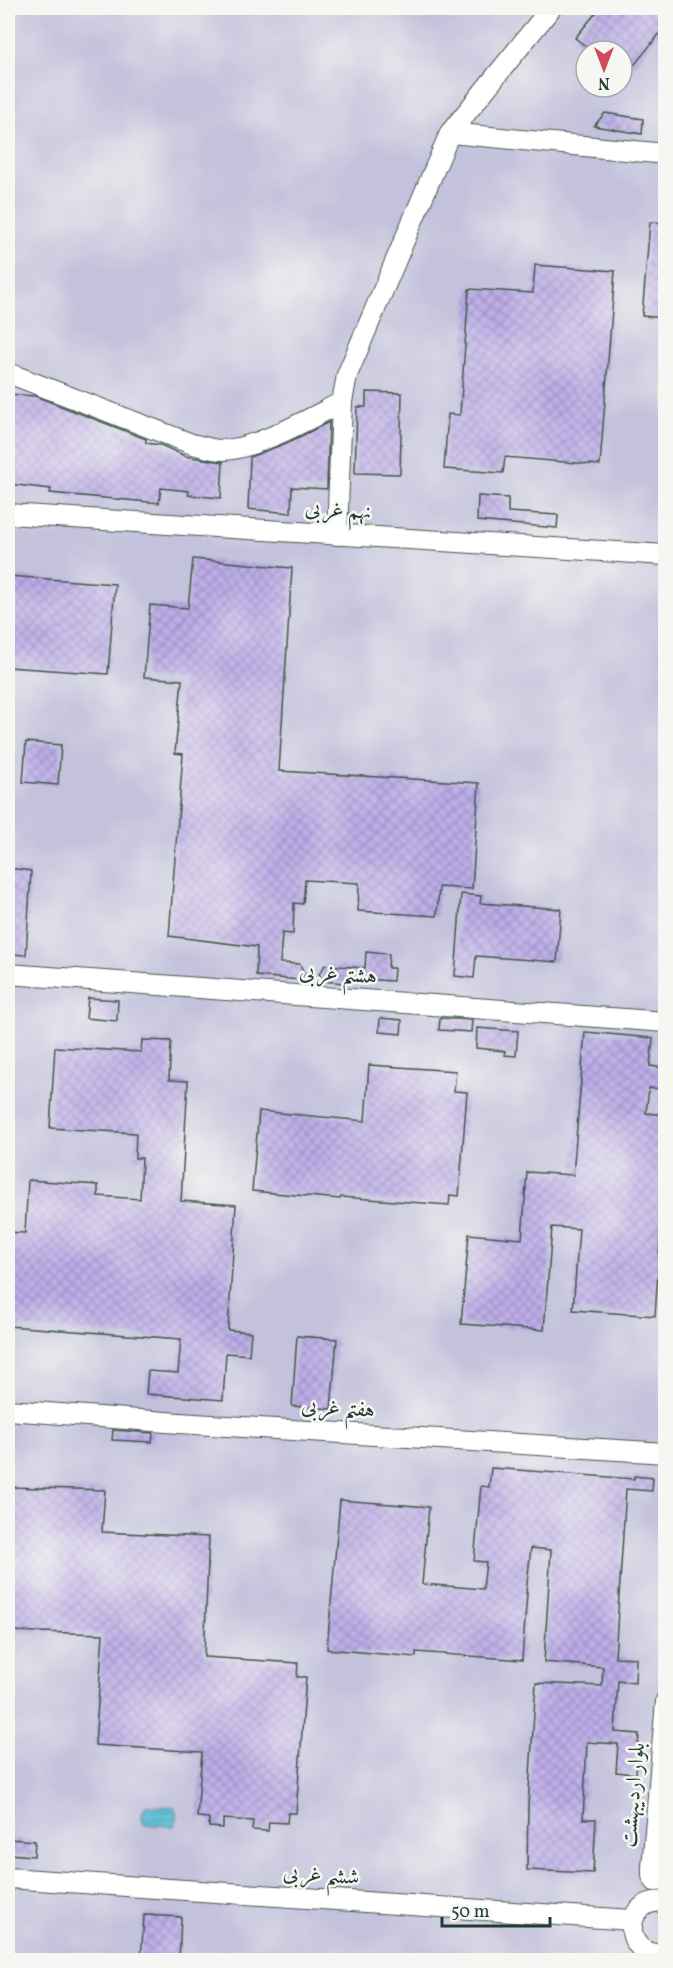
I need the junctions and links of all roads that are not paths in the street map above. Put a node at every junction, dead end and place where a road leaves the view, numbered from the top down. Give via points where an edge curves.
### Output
1 (550, 8) edge
2 (450, 133) junction
3 (666, 154) edge
4 (8, 373) edge
5 (342, 402) junction
6 (8, 514) edge
7 (338, 535) junction
8 (666, 555) edge
9 (8, 974) edge
10 (666, 1022) edge
11 (8, 1410) edge
12 (666, 1454) edge
13 (666, 1701) edge
14 (8, 1878) edge
15 (659, 1878) edge
16 (666, 1902) edge
17 (636, 1915) junction
18 (635, 1942) junction
19 (666, 1954) edge
20 (643, 1960) edge

1 - 2 street
2 - 3 street
2 - 5 street via 347,375
4 - 5 street via 192,444 224,450 281,432
5 - 7 street
6 - 7 street, نهم غربی
7 - 8 street, نهم غربی
9 - 10 street, هشتم غربی
11 - 12 street, هفتم غربی
13 - 15 street, بلوار اردیبهشت via 653,1846
14 - 17 street, ششم غربی
15 - 17 street, بلوار اردیبهشت
16 - 17 street, ششم غربی via 655,1902
17 - 18 street via 632,1935
18 - 19 street via 648,1953
18 - 20 street

